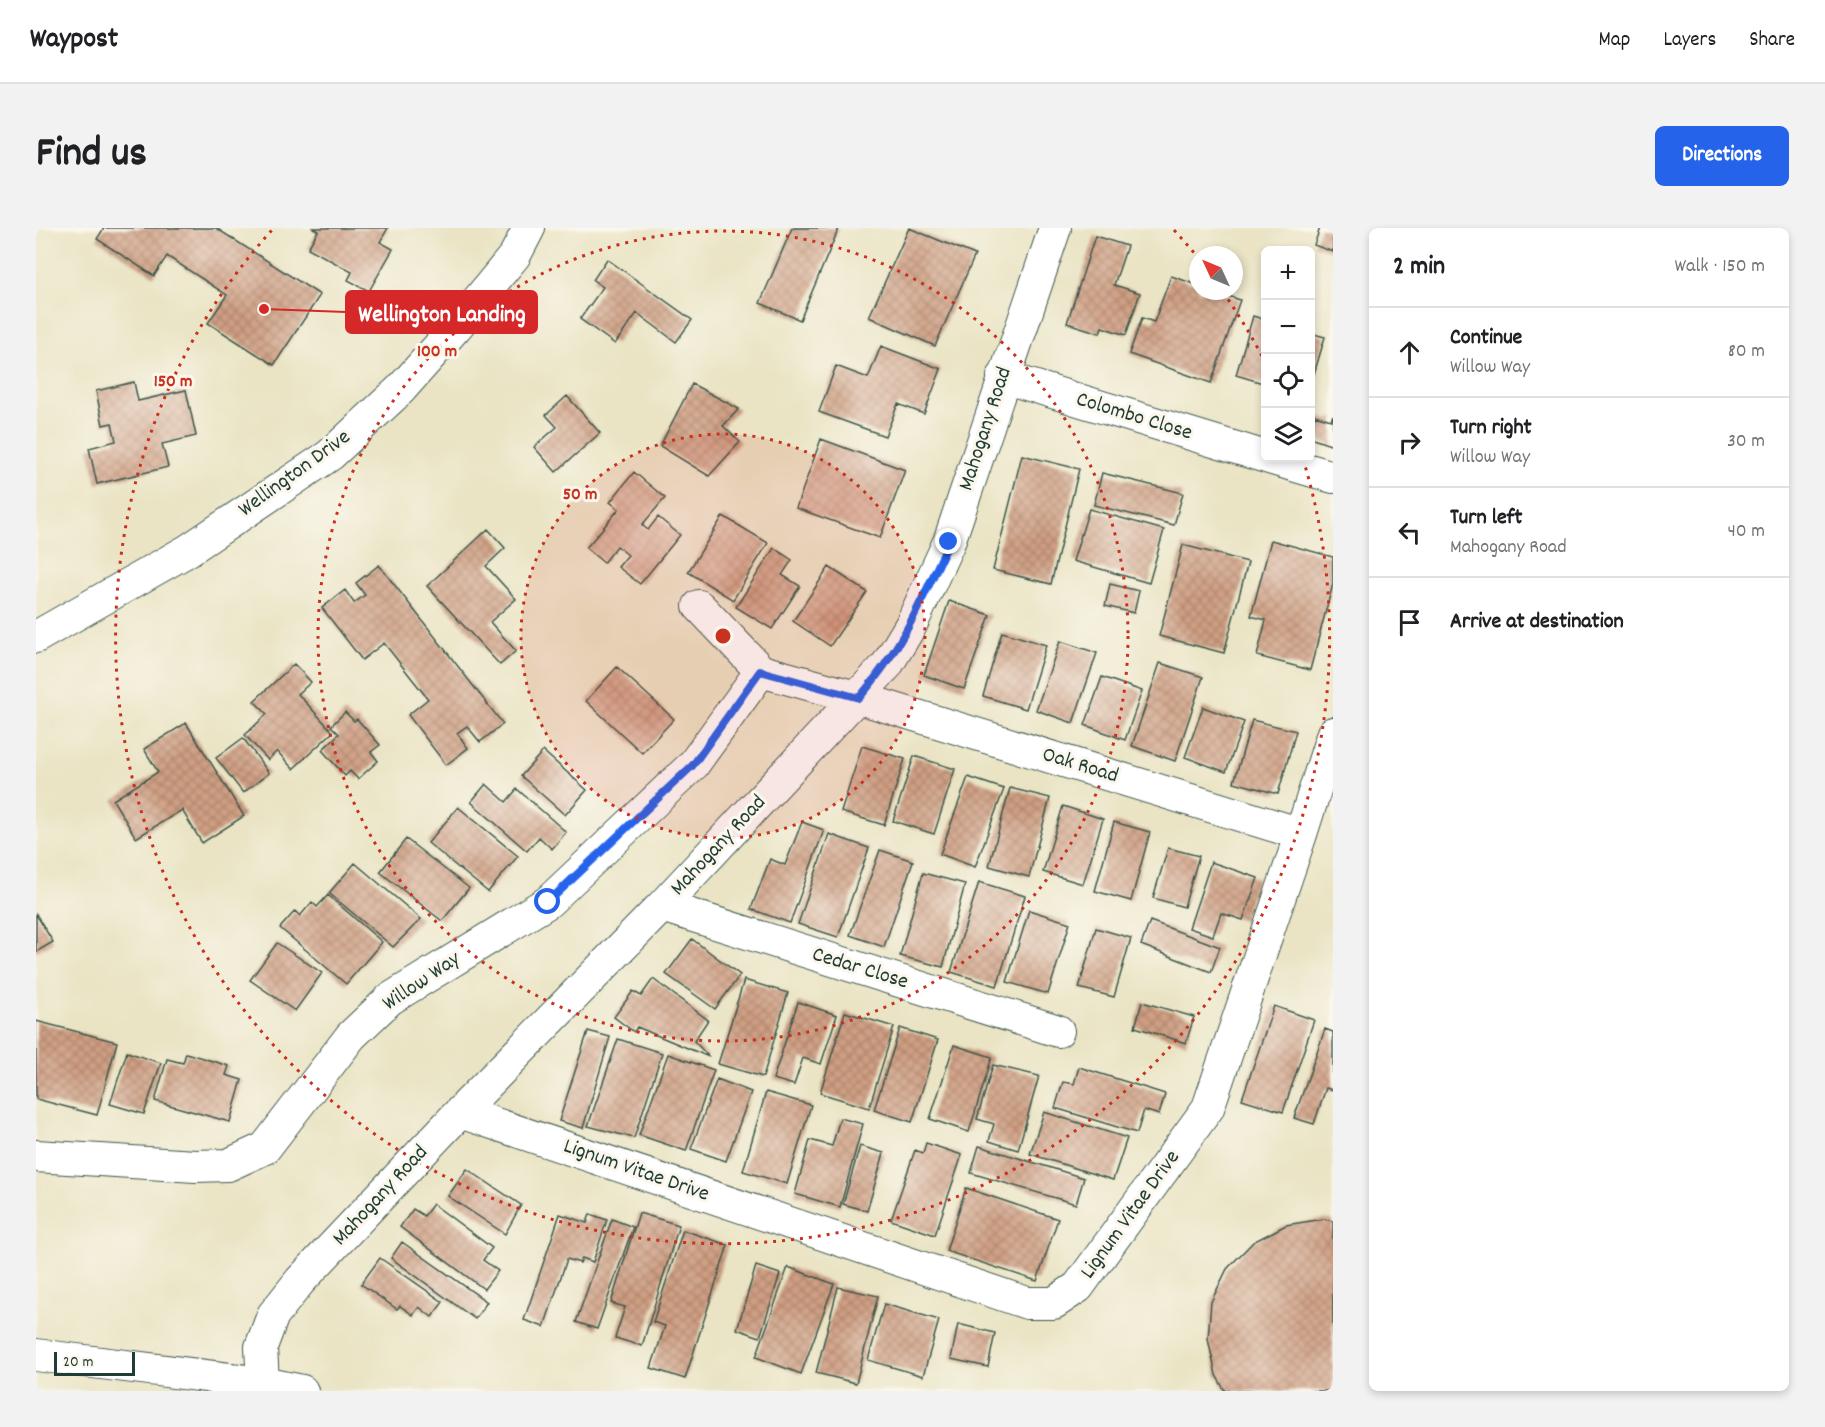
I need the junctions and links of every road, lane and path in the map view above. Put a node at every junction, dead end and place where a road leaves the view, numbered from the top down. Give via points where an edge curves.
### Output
1 (529, 228) edge
2 (1055, 228) edge
3 (1004, 377) junction
4 (1261, 455) edge
5 (1284, 462) edge
6 (1333, 477) edge
7 (699, 606) dead end
8 (36, 637) edge
9 (760, 671) junction
10 (859, 698) junction
11 (1333, 733) edge
12 (1302, 834) junction
13 (662, 906) junction
14 (1058, 1031) dead end
15 (460, 1112) junction
16 (36, 1156) edge
17 (36, 1355) edge
18 (263, 1383) junction
19 (302, 1391) edge

1 - 8 street, Wellington Drive via 515,255 456,327 400,389 330,455 188,550
2 - 3 street, Mahogany Road
3 - 4 street, Colombo Close
3 - 10 street, Mahogany Road via 944,553 911,625 887,665
5 - 6 street, Colombo Close
7 - 9 street
9 - 10 street
9 - 16 street, Willow Way via 693,765 548,902 390,999 351,1036 265,1148 228,1165
10 - 12 street, Oak Road
10 - 13 street, Mahogany Road
11 - 12 street, Lignum Vitae Drive
12 - 15 street, Lignum Vitae Drive via 1208,1108 1078,1287 1054,1303 1027,1303
13 - 14 street, Cedar Close
13 - 15 street, Mahogany Road
15 - 18 street, Mahogany Road via 300,1281 273,1315 261,1347
17 - 18 street
18 - 19 street

